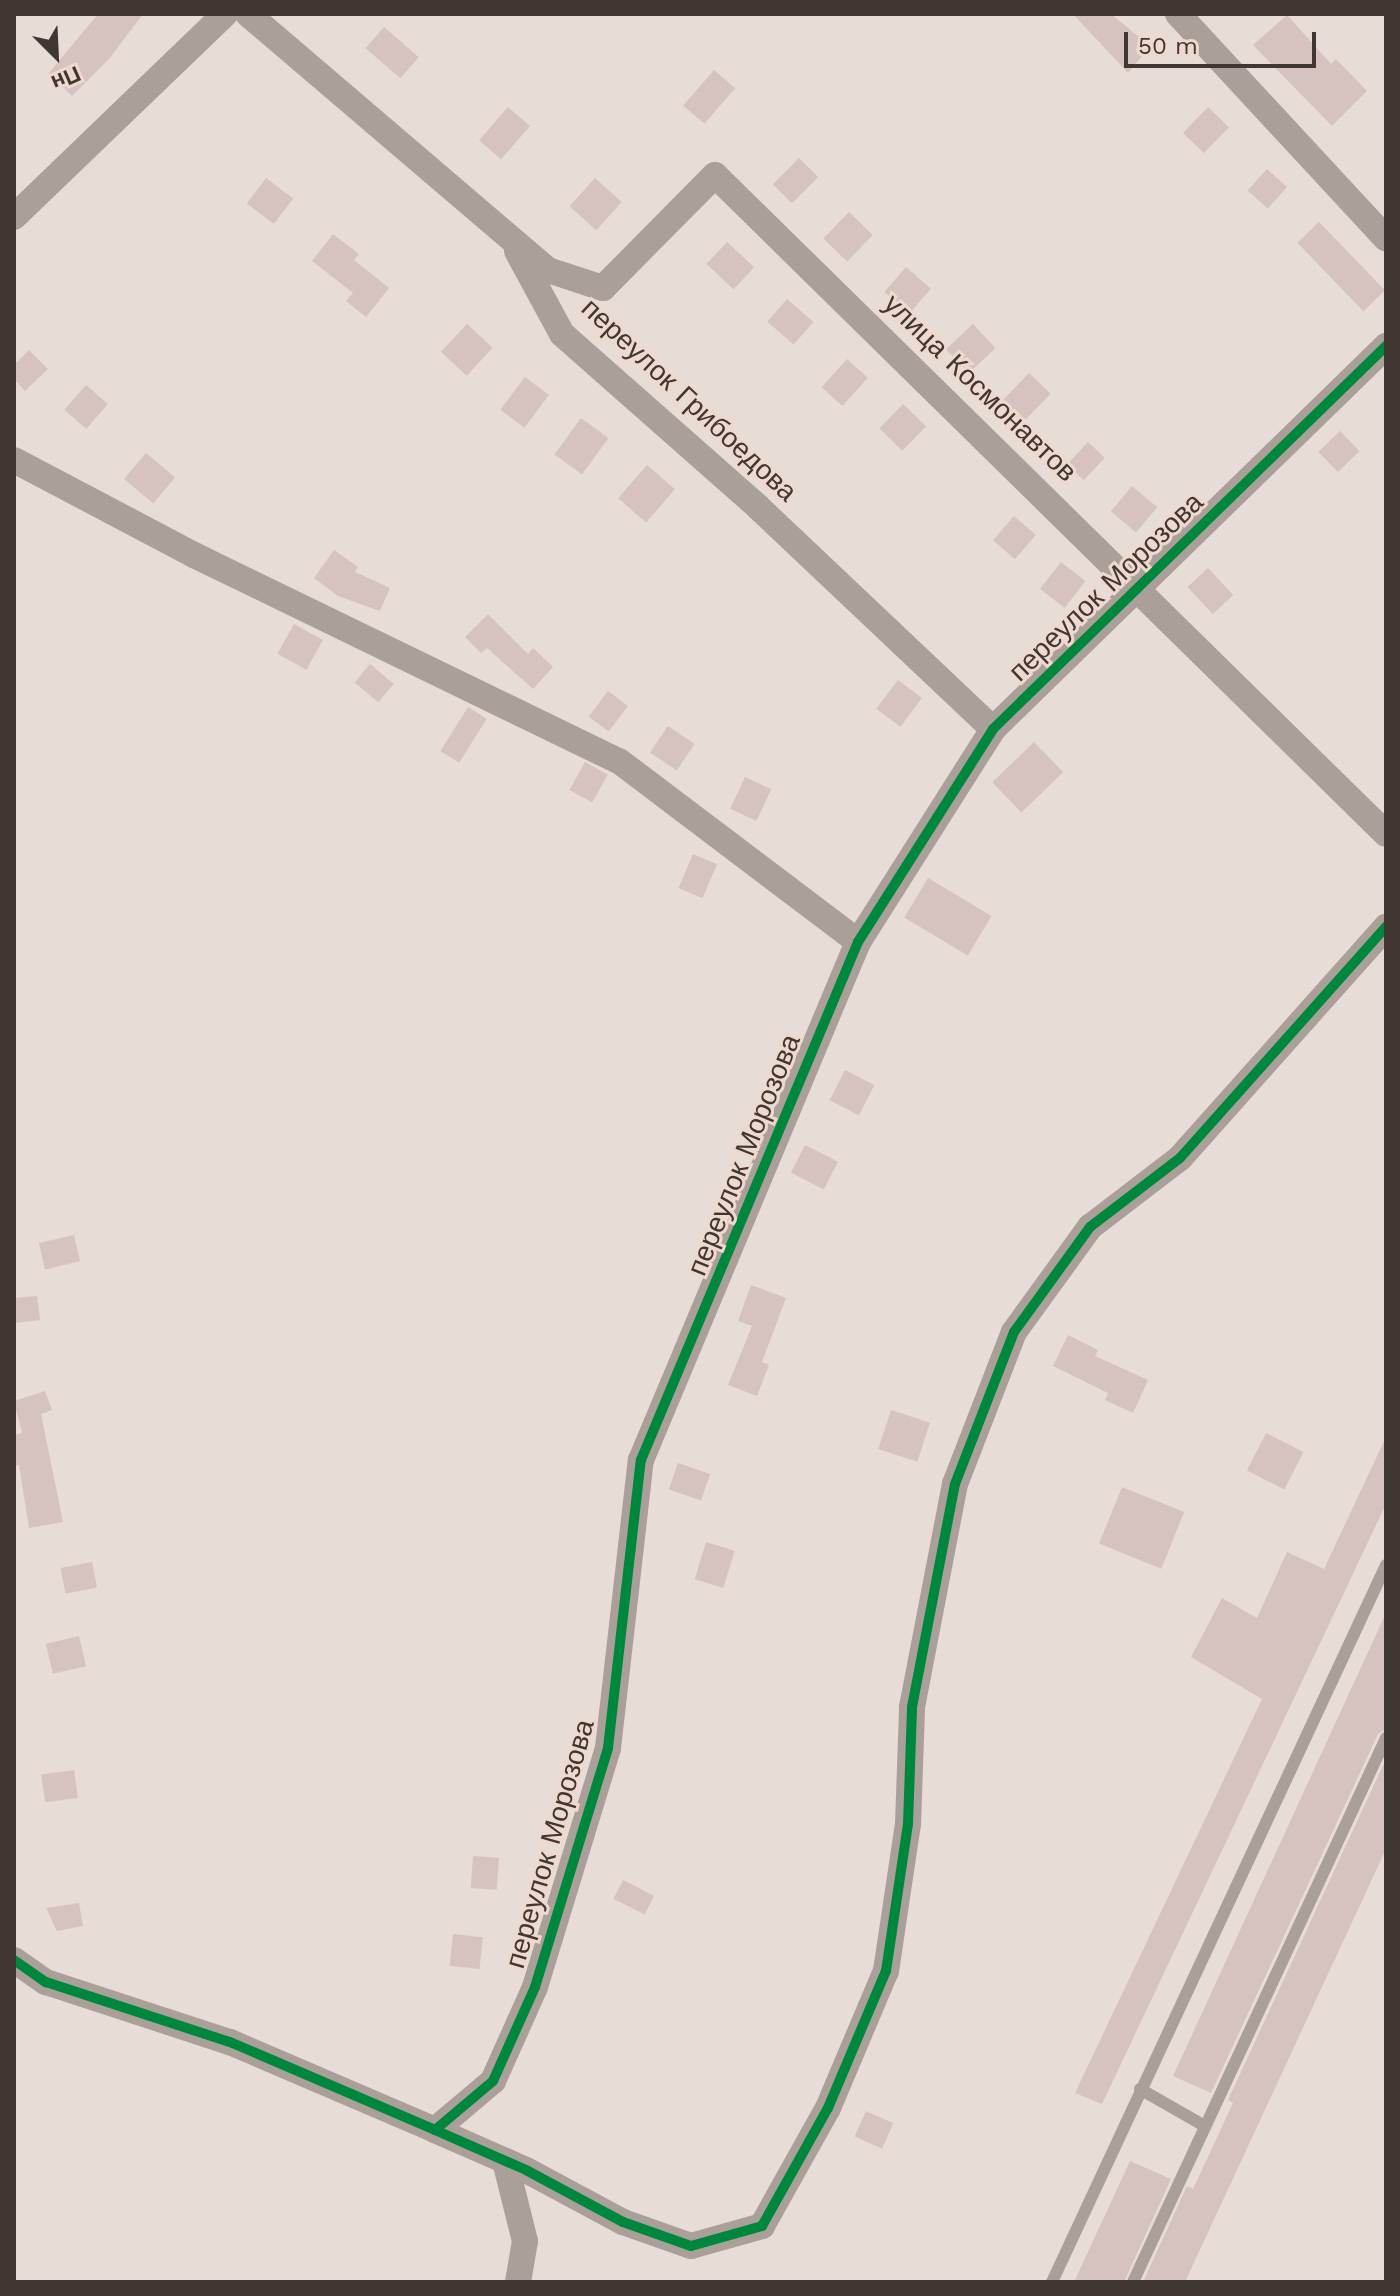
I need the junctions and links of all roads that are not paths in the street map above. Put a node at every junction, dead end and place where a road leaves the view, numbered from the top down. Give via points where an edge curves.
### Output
1 (225, 14) edge
2 (248, 14) edge
3 (1178, 14) edge
4 (14, 217) edge
5 (1386, 239) edge
6 (512, 241) junction
7 (1386, 346) edge
8 (14, 460) edge
9 (1142, 589) junction
10 (993, 729) junction
11 (1386, 834) edge
12 (1386, 927) edge
13 (858, 942) junction
14 (1386, 1565) edge
15 (1386, 1738) edge
16 (14, 1960) edge
17 (1140, 2089) junction
18 (1203, 2125) junction
19 (435, 2130) junction
20 (505, 2161) junction
21 (518, 2282) edge
22 (1052, 2282) edge
23 (1133, 2282) edge

1 - 4 street
2 - 6 street, переулок Грибоедова
3 - 5 street
6 - 9 street, улица Космонавтов via 548,270 603,288 715,175
6 - 10 street, переулок Грибоедова via 562,334 758,507
7 - 9 street, переулок Морозова
8 - 13 street via 194,555 619,761
9 - 10 street, переулок Морозова
9 - 11 street, улица Космонавтов
10 - 13 street, переулок Морозова
12 - 20 street via 1180,1158 1090,1227 1014,1332 952,1498 912,1707 908,1824 886,1971 828,2108 762,2226 691,2246 623,2222
13 - 19 street, переулок Морозова via 641,1460 608,1748 535,1987 493,2081
14 - 17 lane
15 - 18 lane
16 - 19 street via 46,1982 230,2042
17 - 18 lane
17 - 22 lane
18 - 23 lane
19 - 20 street
20 - 21 street via 525,2241

